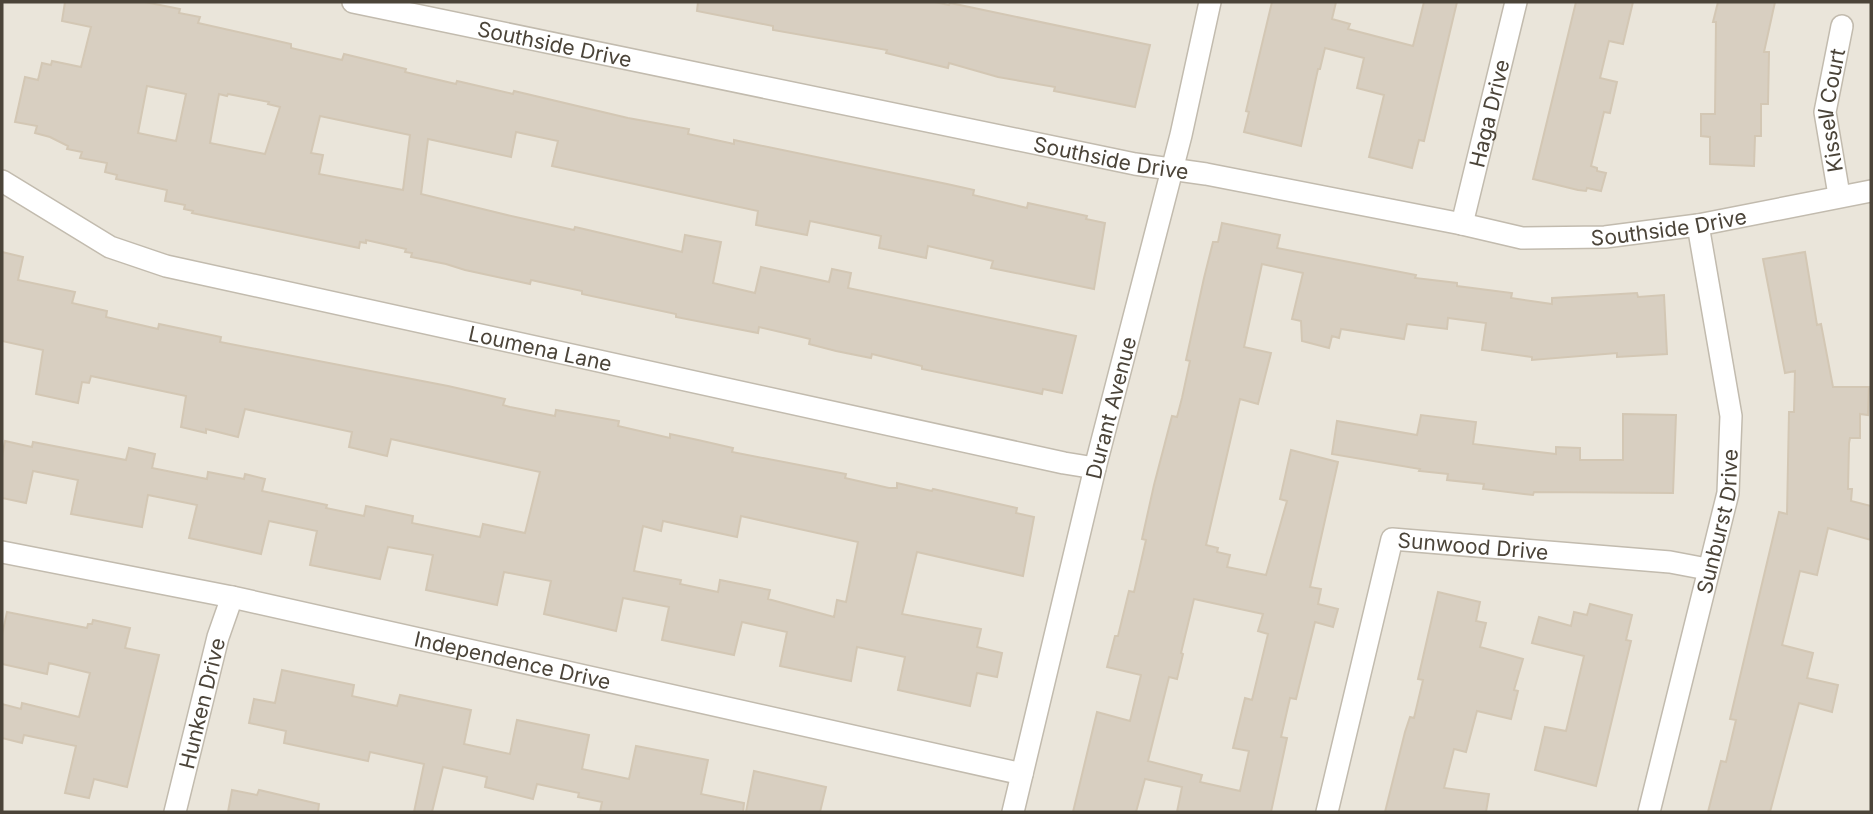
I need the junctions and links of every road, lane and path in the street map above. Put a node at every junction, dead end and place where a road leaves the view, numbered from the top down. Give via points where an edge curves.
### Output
1 (353, 2) edge
2 (1210, 2) edge
3 (1516, 2) edge
4 (1842, 26) dead end
5 (1172, 169) junction
6 (2, 181) edge
7 (1871, 191) edge
8 (1839, 195) junction
9 (1462, 224) junction
10 (1698, 225) junction
11 (1096, 468) junction
12 (2, 552) edge
13 (1707, 569) junction
14 (232, 597) junction
15 (1023, 774) junction
16 (175, 812) edge
17 (1013, 812) edge
18 (1327, 812) edge
19 (1649, 812) edge

1 - 5 street, Southside Drive
2 - 5 street, Durant Avenue
3 - 9 street, Haga Drive
4 - 8 street, Kissell Court via 1825,112
5 - 9 street, Southside Drive
5 - 11 street, Durant Avenue
6 - 11 street, Loumena Lane via 110,247 166,266
7 - 8 street, Southside Drive
8 - 10 street, Southside Drive
9 - 10 street, Southside Drive via 1522,238 1605,237
10 - 13 street, Sunburst Drive via 1731,416 1728,493
11 - 15 street, Durant Avenue
12 - 14 street, Independence Drive
13 - 18 street, Sunwood Drive via 1392,539
13 - 19 street, Sunburst Drive
14 - 15 street, Independence Drive
14 - 16 street, Hunken Drive
15 - 17 street, Durant Avenue

